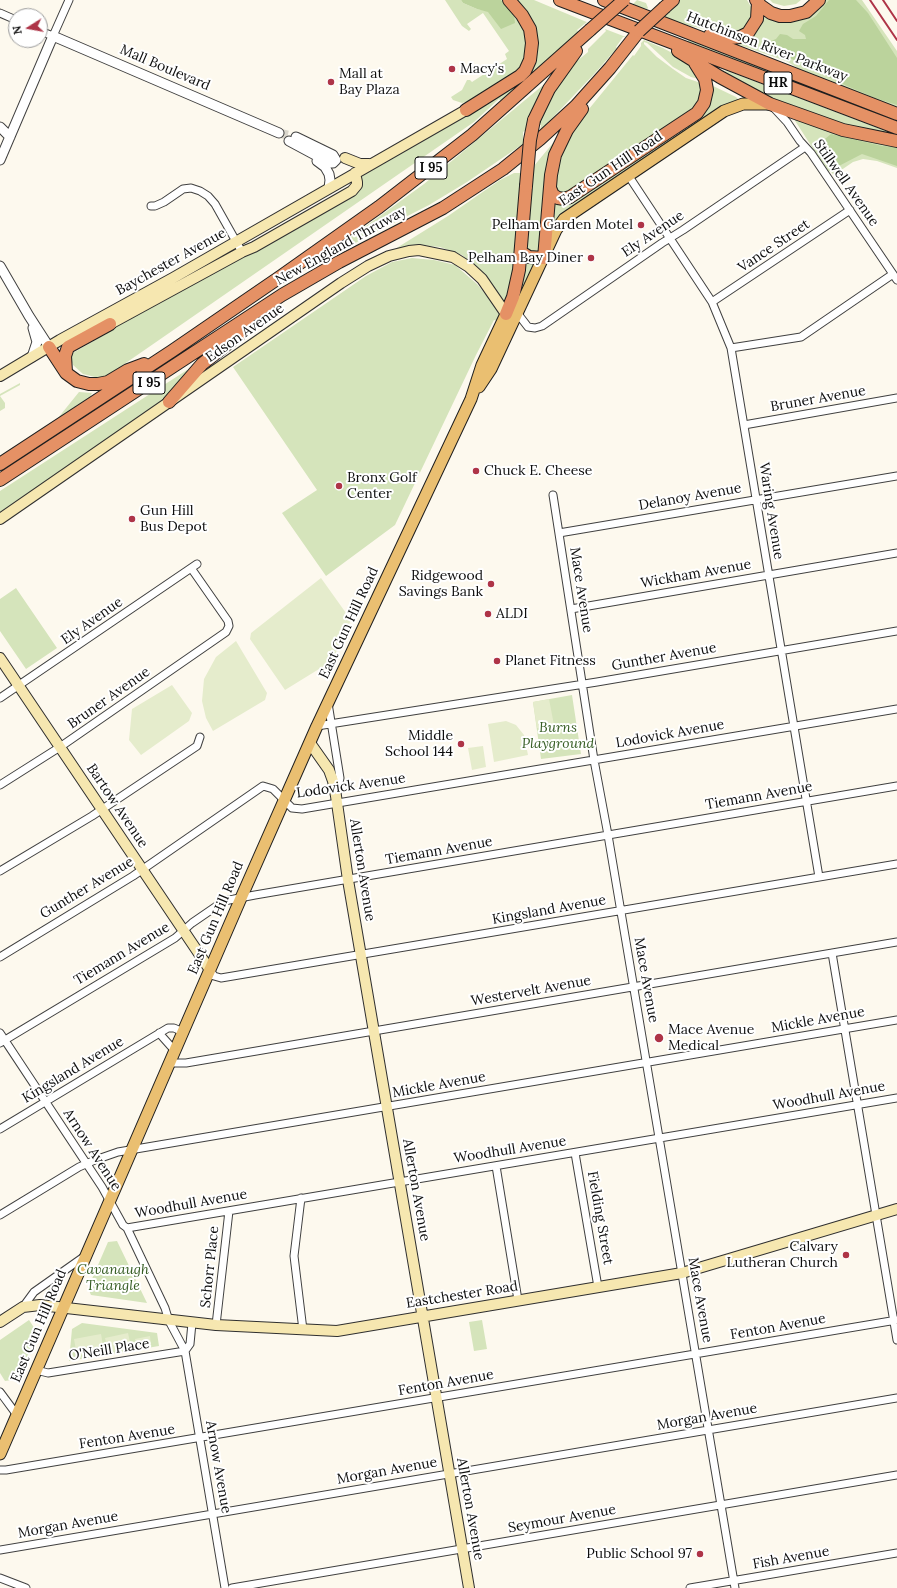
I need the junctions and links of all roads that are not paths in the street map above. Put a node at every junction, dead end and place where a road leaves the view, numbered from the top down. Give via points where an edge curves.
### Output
1 (69, 0) edge
2 (509, 0) edge
3 (560, 0) edge
4 (604, 0) edge
5 (624, 0) edge
6 (810, 0) edge
7 (819, 0) edge
8 (759, 1) edge
9 (665, 3) edge
10 (590, 30) junction
11 (689, 32) junction
12 (48, 34) edge
13 (53, 36) junction
14 (658, 38) junction
15 (694, 61) junction
16 (610, 68) junction
17 (770, 104) junction
18 (466, 110) joint
19 (897, 114) edge
20 (0, 127) edge
21 (897, 128) edge
22 (279, 133) tunnel mouth
23 (6, 141) edge
24 (897, 142) edge
25 (806, 147) junction
26 (345, 158) junction
27 (0, 160) edge
28 (371, 164) junction
29 (355, 173) junction
30 (628, 175) junction
31 (329, 188) junction
32 (550, 188) junction
33 (152, 206) dead end
34 (850, 210) junction
35 (670, 238) junction
36 (236, 242) junction
37 (242, 252) junction
38 (521, 252) junction
39 (544, 258) junction
40 (1, 270) edge
41 (895, 277) edge
42 (298, 286) junction
43 (712, 302) junction
44 (512, 314) junction
45 (29, 316) junction
46 (110, 324) joint
47 (49, 347) junction
48 (731, 348) junction
49 (172, 351) junction
50 (32, 357) junction
51 (66, 373) junction
52 (0, 376) edge
53 (897, 398) edge
54 (170, 402) junction
55 (744, 425) junction
56 (0, 464) edge
57 (897, 476) edge
58 (0, 480) edge
59 (553, 495) dead end
60 (756, 500) junction
61 (0, 519) edge
62 (559, 533) junction
63 (897, 553) edge
64 (768, 575) junction
65 (571, 609) junction
66 (229, 626) joint
67 (897, 632) edge
68 (781, 651) junction
69 (0, 658) edge
70 (583, 684) junction
71 (19, 686) junction
72 (0, 698) edge
73 (328, 704) junction
74 (897, 709) edge
75 (331, 724) junction
76 (317, 726) junction
77 (793, 726) junction
78 (200, 737) dead end
79 (310, 743) junction
80 (60, 747) junction
81 (594, 760) junction
82 (0, 785) edge
83 (897, 786) edge
84 (337, 799) junction
85 (284, 801) junction
86 (806, 801) junction
87 (102, 809) junction
88 (608, 836) junction
89 (897, 864) edge
90 (143, 870) junction
91 (0, 871) edge
92 (819, 877) junction
93 (348, 880) junction
94 (241, 898) junction
95 (621, 911) junction
96 (184, 930) junction
97 (897, 942) edge
98 (832, 953) junction
99 (362, 955) junction
100 (0, 957) edge
101 (210, 970) junction
102 (634, 986) junction
103 (897, 1020) edge
104 (844, 1029) junction
105 (375, 1030) junction
106 (183, 1032) junction
107 (0, 1033) edge
108 (159, 1033) junction
109 (2, 1042) edge
110 (175, 1051) junction
111 (647, 1062) junction
112 (169, 1063) junction
113 (897, 1098) edge
114 (45, 1102) junction
115 (857, 1105) junction
116 (388, 1106) junction
117 (0, 1129) edge
118 (660, 1138) junction
119 (132, 1149) junction
120 (575, 1153) junction
121 (86, 1164) junction
122 (496, 1166) junction
123 (400, 1182) junction
124 (301, 1198) junction
125 (110, 1200) junction
126 (897, 1209) edge
127 (229, 1211) junction
128 (0, 1215) edge
129 (876, 1215) junction
130 (127, 1228) junction
131 (86, 1254) junction
132 (682, 1273) junction
133 (598, 1287) junction
134 (518, 1300) junction
135 (23, 1307) junction
136 (64, 1307) junction
137 (423, 1316) junction
138 (895, 1320) edge
139 (169, 1321) junction
140 (0, 1322) edge
141 (192, 1323) junction
142 (216, 1325) junction
143 (303, 1330) junction
144 (897, 1340) edge
145 (185, 1351) junction
146 (696, 1354) junction
147 (36, 1370) junction
148 (0, 1392) edge
149 (437, 1398) junction
150 (897, 1398) edge
151 (17, 1415) junction
152 (709, 1429) junction
153 (200, 1438) junction
154 (0, 1454) edge
155 (0, 1470) edge
156 (450, 1473) junction
157 (897, 1475) edge
158 (721, 1505) junction
159 (213, 1513) junction
160 (462, 1549) junction
161 (0, 1550) edge
162 (897, 1553) edge
163 (0, 1578) edge
164 (735, 1584) edge
165 (26, 1588) edge
166 (225, 1588) edge
167 (232, 1588) edge
168 (469, 1588) edge
169 (690, 1588) edge

1 - 13 street
2 - 18 highway via 530,28 530,60 520,76
3 - 14 highway, HR
4 - 11 highway, Hutchinson River Parkway / HR
5 - 10 highway, New England Thruway / I 95, bridge
6 - 8 highway via 799,8 788,10
7 - 8 highway via 806,12 790,16 771,13
8 - 11 highway via 756,22 751,30 742,36 731,38
9 - 16 highway, New England Thruway / I 95, bridge
10 - 38 highway, bridge via 549,89 534,120 530,140
10 - 49 highway, New England Thruway / I 95 via 509,104 422,175
11 - 19 highway, Hutchinson River Parkway / HR
12 - 13 street, Mall Boulevard
13 - 22 street, Mall Boulevard
13 - 23 street
14 - 15 highway
14 - 21 highway, HR
15 - 17 highway
15 - 32 highway via 707,87 705,100 696,113 570,197 558,198
16 - 32 highway via 560,142
16 - 42 highway, New England Thruway / I 95 via 557,124 523,154 490,178 443,208
17 - 24 highway via 843,130
17 - 25 street, Stillwell Avenue
17 - 30 main road, East Gun Hill Road via 743,104 728,109
18 - 28 main road, Baychester Avenue
20 - 23 street
23 - 27 street
25 - 34 street, Stillwell Avenue
25 - 35 street, Ely Avenue
26 - 28 main road via 360,164
26 - 29 street
26 - 31 street via 323,147 292,139 325,167 330,177
28 - 29 main road, Baychester Avenue
29 - 31 main road, Baychester Avenue
29 - 37 main road, Baychester Avenue via 358,182 352,191
30 - 35 street, Waring Avenue
30 - 39 main road, East Gun Hill Road via 564,219 556,230
31 - 36 main road, Baychester Avenue
32 - 39 highway
33 - 36 street via 164,202 183,189 197,190 208,196 215,204
34 - 41 street, Stillwell Avenue
34 - 43 street, Vance Street
35 - 43 street, Waring Avenue
35 - 44 street, Ely Avenue via 540,327 526,326
36 - 37 street
36 - 47 main road, Baychester Avenue
37 - 46 main road, Baychester Avenue
38 - 39 highway via 529,257
38 - 44 highway
39 - 44 main road, East Gun Hill Road
40 - 45 street
41 - 48 street via 800,337
42 - 54 highway via 279,305 202,364
42 - 58 highway, New England Thruway / I 95
43 - 48 street, Waring Avenue
44 - 54 main road, Edson Avenue via 482,279 462,262 447,255 424,250 396,254 375,262 341,283
44 - 73 main road, East Gun Hill Road via 482,365 471,399
45 - 47 street
45 - 50 street via 37,342
46 - 51 highway via 68,347 65,356
47 - 50 main road, Baychester Avenue
47 - 51 highway
48 - 55 street, Waring Avenue
49 - 51 highway via 103,384 79,382
49 - 56 highway, New England Thruway / I 95
50 - 52 main road, Baychester Avenue
53 - 55 street, Bruner Avenue
54 - 61 main road, Edson Avenue
55 - 60 street, Waring Avenue
57 - 60 street, Delanoy Avenue
59 - 62 street, Mace Avenue
60 - 62 street, Delanoy Avenue
60 - 64 street, Waring Avenue
62 - 65 street, Mace Avenue
63 - 64 street, Wickham Avenue
64 - 65 street, Wickham Avenue
64 - 68 street, Waring Avenue
65 - 70 street, Mace Avenue
66 - 71 street, Ely Avenue via 228,620 194,566
66 - 80 street, Bruner Avenue via 226,632
67 - 68 street, Gunther Avenue
68 - 70 street, Gunther Avenue
68 - 77 street, Waring Avenue
69 - 71 main road, Bartow Avenue
70 - 75 street, Gunther Avenue
70 - 81 street, Mace Avenue
71 - 72 street, Ely Avenue
71 - 80 main road, Bartow Avenue
73 - 75 street, Allerton Avenue
73 - 76 main road, East Gun Hill Road
74 - 77 street, Lodovick Avenue
75 - 76 street, Gunther Avenue
75 - 84 street, Allerton Avenue via 340,778
76 - 79 main road, East Gun Hill Road
77 - 81 street, Lodovick Avenue
77 - 86 street, Waring Avenue
78 - 87 street via 197,746
79 - 84 main road, Allerton Avenue via 329,770
79 - 85 main road, East Gun Hill Road
80 - 82 street, Bruner Avenue
80 - 87 main road, Bartow Avenue
81 - 84 street, Lodovick Avenue
81 - 88 street, Mace Avenue
83 - 86 street, Tiemann Avenue
84 - 85 street, Lodovick Avenue via 297,809
84 - 93 main road, Allerton Avenue
85 - 90 street, Gunther Avenue via 273,788 263,786
85 - 94 main road, East Gun Hill Road
86 - 88 street, Tiemann Avenue
86 - 92 street, Waring Avenue
87 - 90 main road, Bartow Avenue
87 - 91 street
88 - 93 street, Tiemann Avenue
88 - 95 street, Mace Avenue
89 - 92 street, Kingsland Avenue
90 - 96 main road, Bartow Avenue
90 - 100 street, Gunther Avenue
92 - 95 street, Kingsland Avenue
93 - 94 street, Tiemann Avenue
93 - 99 main road, Allerton Avenue
94 - 96 street, Tiemann Avenue via 224,901
94 - 101 main road, East Gun Hill Road
95 - 99 street, Kingsland Avenue
95 - 102 street, Mace Avenue
96 - 101 main road, Bartow Avenue
96 - 109 street, Tiemann Avenue via 175,938
97 - 98 street, Westervelt Avenue
98 - 102 street, Westervelt Avenue
98 - 104 street
99 - 101 street, Kingsland Avenue via 221,978 214,976
99 - 105 main road, Allerton Avenue
101 - 106 main road, East Gun Hill Road
102 - 105 street, Westervelt Avenue
102 - 111 street, Mace Avenue
103 - 104 street, Mickle Avenue
104 - 111 street, Mickle Avenue
104 - 115 street
105 - 112 street, Westervelt Avenue
105 - 116 main road, Allerton Avenue
106 - 108 street, Kingsland Avenue via 168,1028
106 - 110 main road, East Gun Hill Road
107 - 109 street, Arnow Avenue
108 - 110 street
108 - 114 street, Kingsland Avenue
109 - 114 street, Arnow Avenue
110 - 112 main road, East Gun Hill Road
111 - 116 street, Mickle Avenue
111 - 118 street, Mace Avenue
112 - 119 main road, East Gun Hill Road
113 - 115 street, Woodhull Avenue
114 - 117 street, Kingsland Avenue
114 - 121 street, Arnow Avenue
115 - 118 street, Woodhull Avenue
115 - 129 street
116 - 119 street, Mickle Avenue
116 - 123 main road, Allerton Avenue
118 - 120 street, Woodhull Avenue
118 - 132 street, Mace Avenue
119 - 121 street, Mickle Avenue
119 - 125 main road, East Gun Hill Road
120 - 122 street, Woodhull Avenue
120 - 133 street, Fielding Street
121 - 125 street, Arnow Avenue
121 - 128 street, Mickle Avenue
122 - 123 street, Woodhull Avenue
122 - 134 street
123 - 124 street, Woodhull Avenue
123 - 137 main road, Allerton Avenue
124 - 127 street, Woodhull Avenue
124 - 143 street via 294,1256
125 - 130 street, Arnow Avenue
125 - 131 main road, East Gun Hill Road
126 - 129 main road, Eastchester Road
127 - 130 street, Woodhull Avenue
127 - 142 street, Schorr Place
129 - 132 main road, Eastchester Road
129 - 138 street
130 - 139 street, Arnow Avenue via 150,1274
131 - 135 street, Eastchester Road via 36,1290
131 - 136 main road, East Gun Hill Road
132 - 133 main road, Eastchester Road
132 - 146 street, Mace Avenue
133 - 134 main road, Eastchester Road
134 - 137 main road, Eastchester Road
135 - 136 main road, Eastchester Road
135 - 140 main road, Eastchester Road
136 - 139 main road, Eastchester Road
136 - 147 main road, East Gun Hill Road
137 - 143 main road, Eastchester Road via 337,1331
137 - 149 main road, Allerton Avenue
138 - 144 street
138 - 146 street, Fenton Avenue
139 - 141 main road, Eastchester Road
139 - 145 street, Arnow Avenue
141 - 142 main road, Eastchester Road
141 - 145 street, Arnow Avenue via 190,1344
142 - 143 main road, Eastchester Road
145 - 147 street, O'Neill Place via 48,1373
145 - 153 street, Arnow Avenue
146 - 149 street, Fenton Avenue
146 - 152 street, Mace Avenue
147 - 151 main road, East Gun Hill Road
148 - 151 street
149 - 153 street, Fenton Avenue
149 - 156 main road, Allerton Avenue
150 - 152 street, Morgan Avenue
151 - 154 main road, East Gun Hill Road
152 - 156 street, Morgan Avenue
152 - 158 street, Mace Avenue
153 - 155 street, Fenton Avenue
153 - 159 street, Arnow Avenue
156 - 159 street, Morgan Avenue
156 - 160 main road, Allerton Avenue
157 - 158 street, Seymour Avenue
158 - 160 street, Seymour Avenue
158 - 164 street, Mace Avenue
159 - 161 street, Morgan Avenue
159 - 166 street, Arnow Avenue
160 - 167 street, Seymour Avenue
160 - 168 main road, Allerton Avenue
162 - 164 street, Fish Avenue
163 - 165 street
164 - 169 street, Fish Avenue

